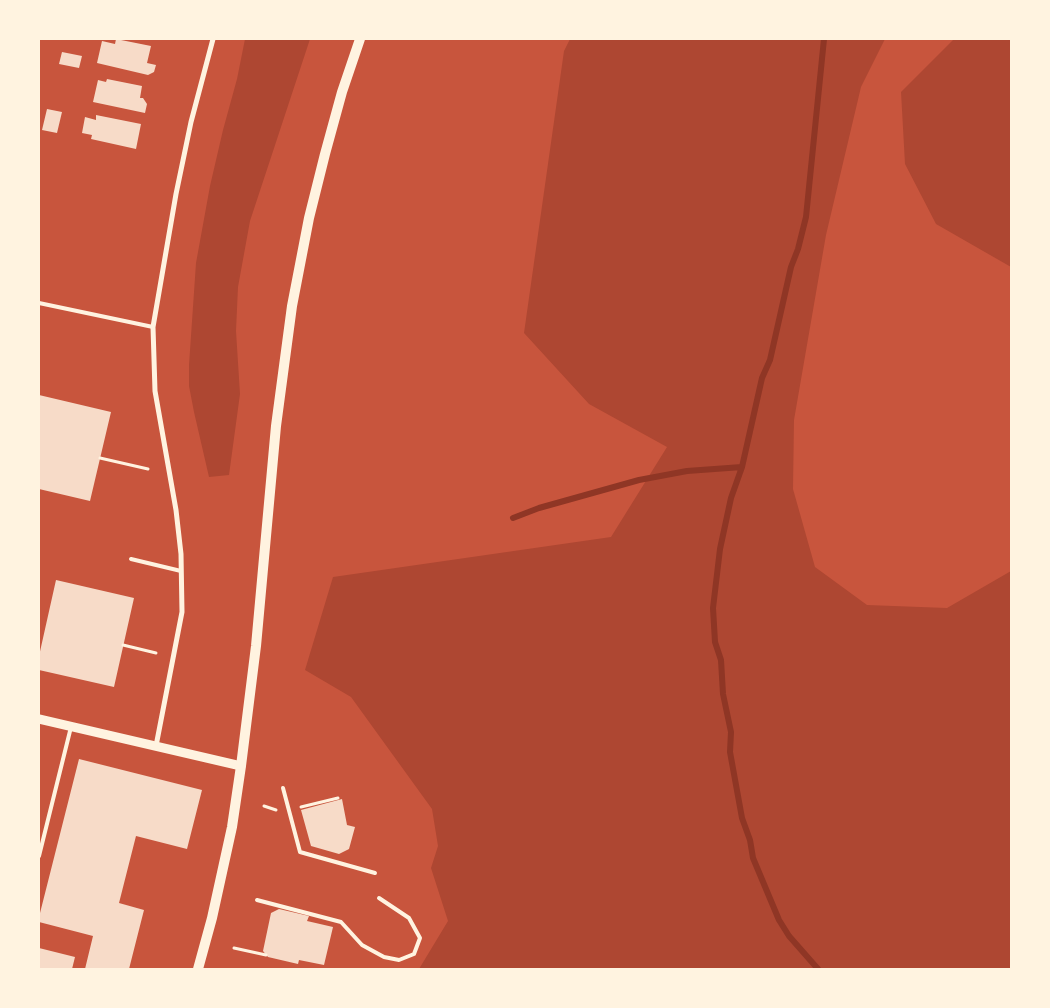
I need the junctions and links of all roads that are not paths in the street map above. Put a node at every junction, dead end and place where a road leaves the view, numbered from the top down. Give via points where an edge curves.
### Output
1 (213, 39) edge
2 (360, 39) edge
3 (39, 303) edge
4 (153, 327) junction
5 (130, 559) dead end
6 (181, 570) junction
7 (39, 719) edge
8 (71, 727) junction
9 (156, 746) junction
10 (241, 766) junction
11 (283, 788) dead end
12 (39, 856) edge
13 (375, 872) dead end
14 (379, 898) dead end
15 (256, 900) dead end
16 (198, 969) edge

1 - 4 street via 176,194
2 - 10 main road via 325,154 292,306 276,426 256,646
3 - 4 lane
4 - 6 street via 154,391 176,510
5 - 6 lane
6 - 9 street via 182,612
7 - 8 street
8 - 9 street
8 - 12 lane
9 - 10 street
10 - 16 main road via 228,847
11 - 13 lane via 300,852
14 - 15 lane via 409,918 420,938 414,954 399,960 384,957 362,945 341,922

